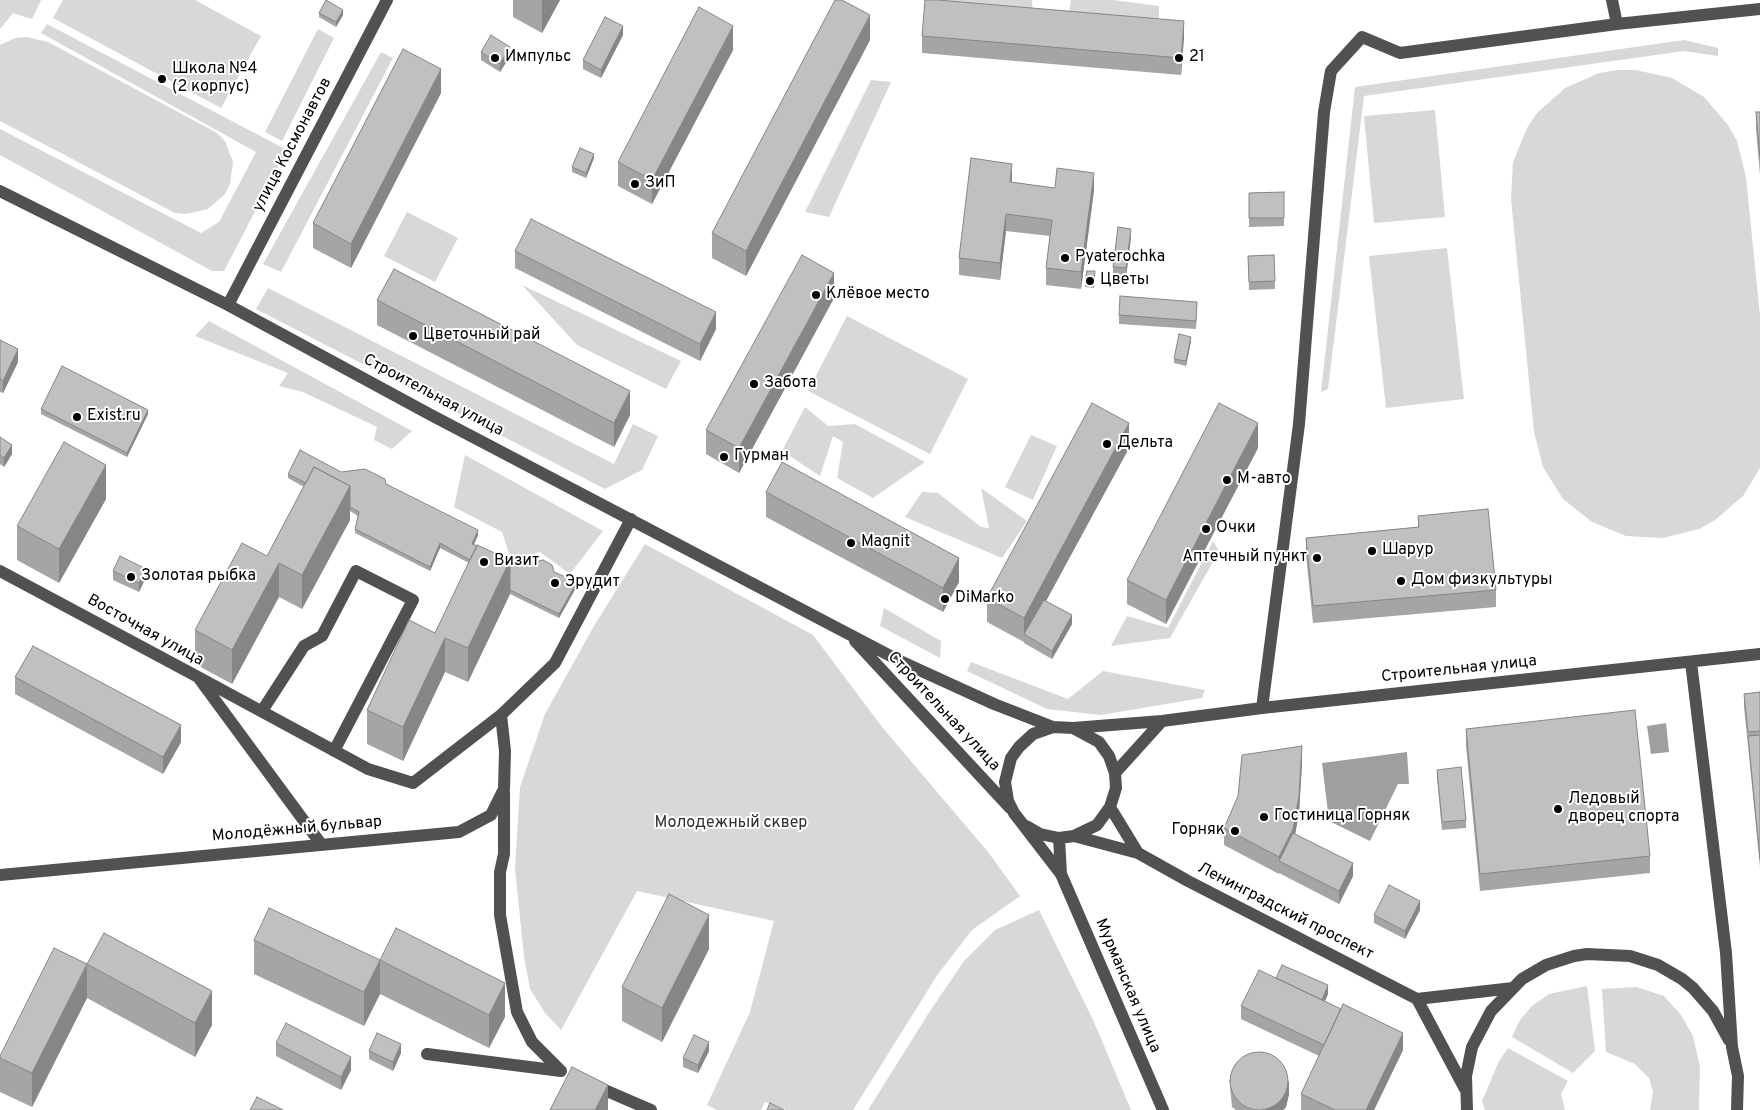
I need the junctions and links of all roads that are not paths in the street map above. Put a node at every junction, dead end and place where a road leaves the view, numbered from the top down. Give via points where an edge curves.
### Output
1 (388, 0) edge
2 (1612, 0) edge
3 (1760, 9) edge
4 (1617, 24) junction
5 (0, 191) edge
6 (228, 305) junction
7 (631, 519) junction
8 (0, 571) edge
9 (848, 634) junction
10 (1760, 654) edge
11 (1691, 662) junction
12 (198, 677) junction
13 (1262, 708) junction
14 (262, 711) junction
15 (500, 715) junction
16 (1162, 721) junction
17 (1053, 727) junction
18 (1073, 728) junction
19 (334, 751) junction
20 (1115, 773) junction
21 (504, 789) junction
22 (1110, 807) junction
23 (1014, 813) junction
24 (1026, 826) junction
25 (1074, 836) junction
26 (1059, 838) junction
27 (321, 844) junction
28 (1138, 853) junction
29 (1061, 874) junction
30 (0, 875) edge
31 (1513, 988) junction
32 (1417, 999) junction
33 (1732, 1047) junction
34 (427, 1054) dead end
35 (560, 1070) junction
36 (1465, 1090) junction
37 (1740, 1108) edge
38 (648, 1109) edge
39 (1163, 1110) edge
40 (1467, 1110) edge

1 - 6 street, улица Космонавтов
2 - 4 street
3 - 4 street
4 - 13 street via 1400,53 1362,37 1331,71 1324,112 1299,424
5 - 6 street, Строительная улица
6 - 7 street, Строительная улица
7 - 9 street, Строительная улица
7 - 15 street via 555,663
8 - 12 street, Восточная улица
9 - 17 street, Строительная улица via 994,704
9 - 23 street, Строительная улица
10 - 11 street, Строительная улица
11 - 13 street, Строительная улица
11 - 33 street via 1726,953
12 - 14 street
12 - 27 street, Восточная улица
13 - 16 street, Строительная улица
14 - 19 street
14 - 19 street via 304,646 322,636 356,571 413,600
15 - 19 street via 413,783 368,769
15 - 21 street, Молодёжный бульвар via 505,751
16 - 18 street, Строительная улица
16 - 20 street
17 - 18 street
17 - 23 street via 1033,734 1011,758 1005,782
18 - 20 street via 1098,742 1109,756
20 - 22 street via 1116,788
21 - 27 street, Молодёжный бульвар via 491,816 459,832
21 - 35 street via 500,915 517,1012 532,1042
22 - 25 street via 1097,825
22 - 28 street, Ленинградский проспект
23 - 24 street
24 - 26 street via 1040,834
24 - 29 street
25 - 26 street
25 - 28 street, Ленинградский проспект
26 - 29 street
27 - 30 street, Молодёжный бульвар
28 - 32 street, Ленинградский проспект
29 - 39 street, Мурманская улица
31 - 32 street
31 - 33 street via 1546,965 1574,956 1630,956 1658,965 1693,988 1720,1022
31 - 36 street via 1491,1011 1477,1036 1468,1061
32 - 36 street
33 - 37 street
34 - 35 street
35 - 38 street
36 - 40 street

